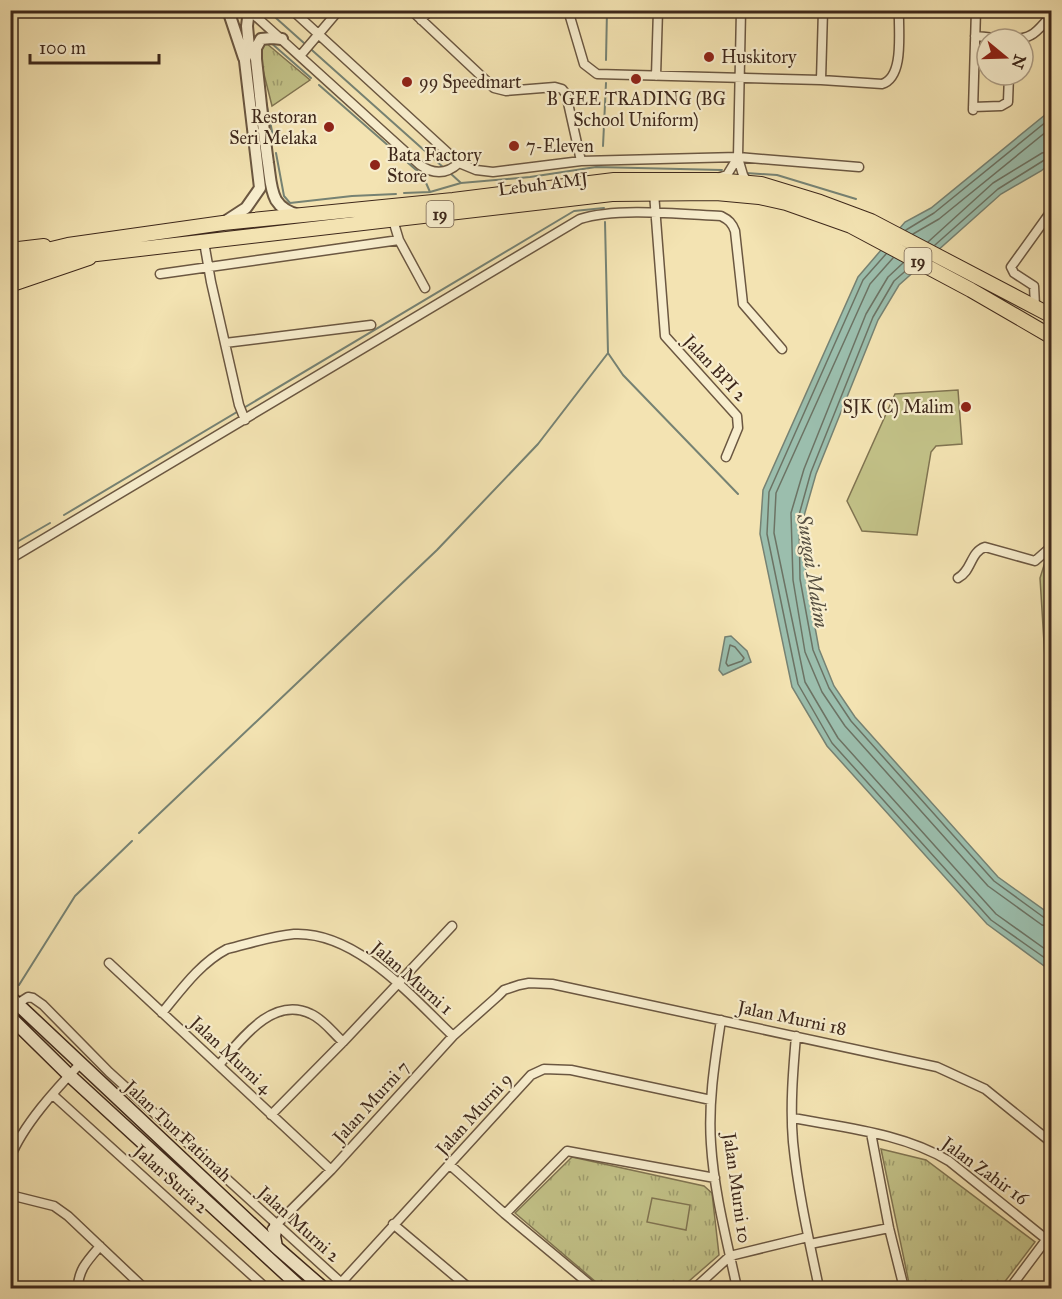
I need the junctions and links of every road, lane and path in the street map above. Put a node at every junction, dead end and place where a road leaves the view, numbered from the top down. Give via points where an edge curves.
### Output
1 (228, 10) edge
2 (292, 10) edge
3 (339, 10) edge
4 (411, 10) edge
5 (430, 10) edge
6 (568, 10) edge
7 (658, 10) edge
8 (741, 10) edge
9 (823, 10) edge
10 (899, 10) edge
11 (976, 10) edge
12 (250, 11) edge
13 (1052, 15) edge
14 (422, 20) junction
15 (975, 27) edge
16 (1035, 31) edge
17 (318, 34) junction
18 (975, 36) edge
19 (282, 39) junction
20 (302, 53) junction
21 (250, 60) junction
22 (656, 76) junction
23 (740, 79) junction
24 (821, 80) junction
25 (1009, 87) edge
26 (738, 157) junction
27 (581, 161) junction
28 (459, 163) junction
29 (859, 167) dead end
30 (708, 179) junction
31 (748, 183) junction
32 (654, 193) junction
33 (1052, 210) edge
34 (657, 213) junction
35 (299, 215) junction
36 (393, 220) junction
37 (223, 223) junction
38 (868, 227) junction
39 (399, 240) junction
40 (204, 242) junction
41 (76, 243) junction
42 (10, 250) edge
43 (102, 254) junction
44 (10, 259) edge
45 (208, 266) junction
46 (10, 272) edge
47 (160, 274) dead end
48 (10, 285) edge
49 (425, 288) dead end
50 (1035, 306) junction
51 (1052, 316) edge
52 (371, 325) dead end
53 (1052, 337) edge
54 (225, 343) junction
55 (782, 349) dead end
56 (242, 412) junction
57 (726, 457) dead end
58 (1052, 546) edge
59 (10, 559) edge
60 (958, 578) dead end
61 (452, 926) dead end
62 (109, 963) dead end
63 (397, 982) junction
64 (504, 990) joint
65 (14, 1001) edge
66 (162, 1013) junction
67 (10, 1017) edge
68 (721, 1020) junction
69 (453, 1036) junction
70 (796, 1036) junction
71 (343, 1042) junction
72 (81, 1064) junction
73 (219, 1065) junction
74 (69, 1075) junction
75 (53, 1095) junction
76 (711, 1100) junction
77 (271, 1114) junction
78 (793, 1118) junction
79 (871, 1133) junction
80 (1052, 1143) edge
81 (10, 1158) edge
82 (450, 1165) junction
83 (332, 1170) junction
84 (715, 1178) junction
85 (10, 1195) edge
86 (505, 1214) junction
87 (393, 1224) junction
88 (276, 1226) junction
89 (889, 1228) junction
90 (1049, 1235) edge
91 (264, 1236) junction
92 (809, 1240) junction
93 (100, 1246) junction
94 (255, 1246) junction
95 (276, 1247) junction
96 (730, 1256) junction
97 (344, 1286) edge
98 (78, 1288) edge
99 (144, 1288) edge
100 (266, 1288) edge
101 (301, 1288) edge
102 (323, 1288) edge
103 (469, 1288) edge
104 (594, 1288) edge
105 (695, 1288) edge
106 (737, 1288) edge
107 (819, 1288) edge
108 (904, 1288) edge
109 (1010, 1288) edge

1 - 21 street
2 - 17 street
3 - 17 street
4 - 14 street
5 - 14 street
6 - 22 street via 584,64 592,72
7 - 22 street
8 - 23 street
9 - 24 street
10 - 24 street via 898,66 888,82
11 - 15 street
12 - 19 street
12 - 21 street
13 - 16 street
14 - 27 street via 494,88 562,89
17 - 20 street
17 - 28 street
18 - 25 street via 973,109 1008,102
19 - 20 street
19 - 21 street via 261,39
20 - 28 street via 420,165 438,173
21 - 35 street via 276,201
21 - 37 street via 260,188 246,208
22 - 23 street
23 - 24 street
23 - 26 street
26 - 27 street
26 - 29 street
26 - 30 street via 727,175
26 - 31 street
27 - 28 street via 493,172
30 - 31 main road, Lebuh AMJ / 19
30 - 35 main road, Lebuh AMJ / 19 via 614,180
31 - 38 main road, Lebuh AMJ / 19 via 820,202
32 - 34 street, Jalan BPI 2
32 - 36 main road, Lebuh AMJ / 19 via 612,194
32 - 38 main road, Lebuh AMJ / 19 via 759,197
33 - 50 street via 1011,267 1034,286
34 - 55 street via 721,216 733,224 743,304
34 - 56 street via 600,214 580,219
34 - 57 street, Jalan BPI 2 via 664,336 737,416 738,428
35 - 37 main road, Lebuh AMJ / 19
36 - 39 street
36 - 40 main road, Lebuh AMJ / 19
37 - 41 main road, Lebuh AMJ / 19
38 - 50 main road, Lebuh AMJ / 19
38 - 53 main road, Lebuh AMJ / 19
39 - 45 street
39 - 49 street
40 - 43 main road, Lebuh AMJ / 19
40 - 45 street
41 - 42 main road
41 - 44 main road, Lebuh AMJ / 19
43 - 46 main road, Lebuh AMJ / 19 via 71,257
43 - 48 main road
45 - 47 street
45 - 54 street
50 - 51 main road, Lebuh AMJ / 19
52 - 54 street
54 - 56 street
56 - 59 street
58 - 60 street via 1035,561 985,547 975,554 965,575
61 - 63 street
62 - 66 street, Jalan Murni 4
63 - 66 street, Jalan Murni 1 via 348,947 321,937 293,934 219,953 187,982
63 - 69 street, Jalan Murni 1
63 - 71 street
64 - 68 street, Jalan Murni 18 via 529,983 552,984
64 - 69 street, Jalan Murni 7
65 - 72 main road, Jalan Tun Fatimah
65 - 88 street, Jalan Murni 2 via 28,997 38,1001
66 - 73 street, Jalan Murni 4
67 - 74 main road, Jalan Tun Fatimah
68 - 70 street, Jalan Murni 18
68 - 76 street, Jalan Murni 10
69 - 83 street, Jalan Murni 7
70 - 78 street
70 - 80 street, Jalan Murni 18 via 920,1062 957,1075 991,1094
71 - 73 street via 313,1015 286,1011 257,1023
71 - 77 street
72 - 74 street
72 - 91 main road, Jalan Tun Fatimah
73 - 77 street, Jalan Murni 4
74 - 75 street
74 - 94 main road, Jalan Tun Fatimah
75 - 81 street
75 - 100 street, Jalan Suria 2
76 - 82 street, Jalan Murni 9 via 571,1070 544,1069 531,1075
76 - 84 street, Jalan Murni 10
77 - 83 street, Jalan Murni 4
78 - 79 street, Jalan Zahir 16
78 - 92 street via 793,1143
79 - 89 street
79 - 90 street, Jalan Zahir 16 via 937,1154
82 - 86 street
82 - 87 street, Jalan Murni 9
83 - 88 street, Jalan Murni 7
84 - 86 street via 567,1150
84 - 96 street, Jalan Murni 10
85 - 93 street via 54,1206
86 - 104 street
87 - 97 street, Jalan Murni 9
87 - 103 street
88 - 91 street, Jalan Murni 7
88 - 95 main road
88 - 97 street, Jalan Murni 2
89 - 92 street
89 - 108 street
90 - 109 street
91 - 94 street, Jalan Murni 7
91 - 95 main road, Jalan Tun Fatimah
92 - 96 street
92 - 107 street
93 - 98 street via 86,1262
93 - 99 street
94 - 101 main road, Jalan Tun Fatimah
95 - 102 main road, Jalan Tun Fatimah
96 - 105 street
96 - 106 street, Jalan Murni 10

